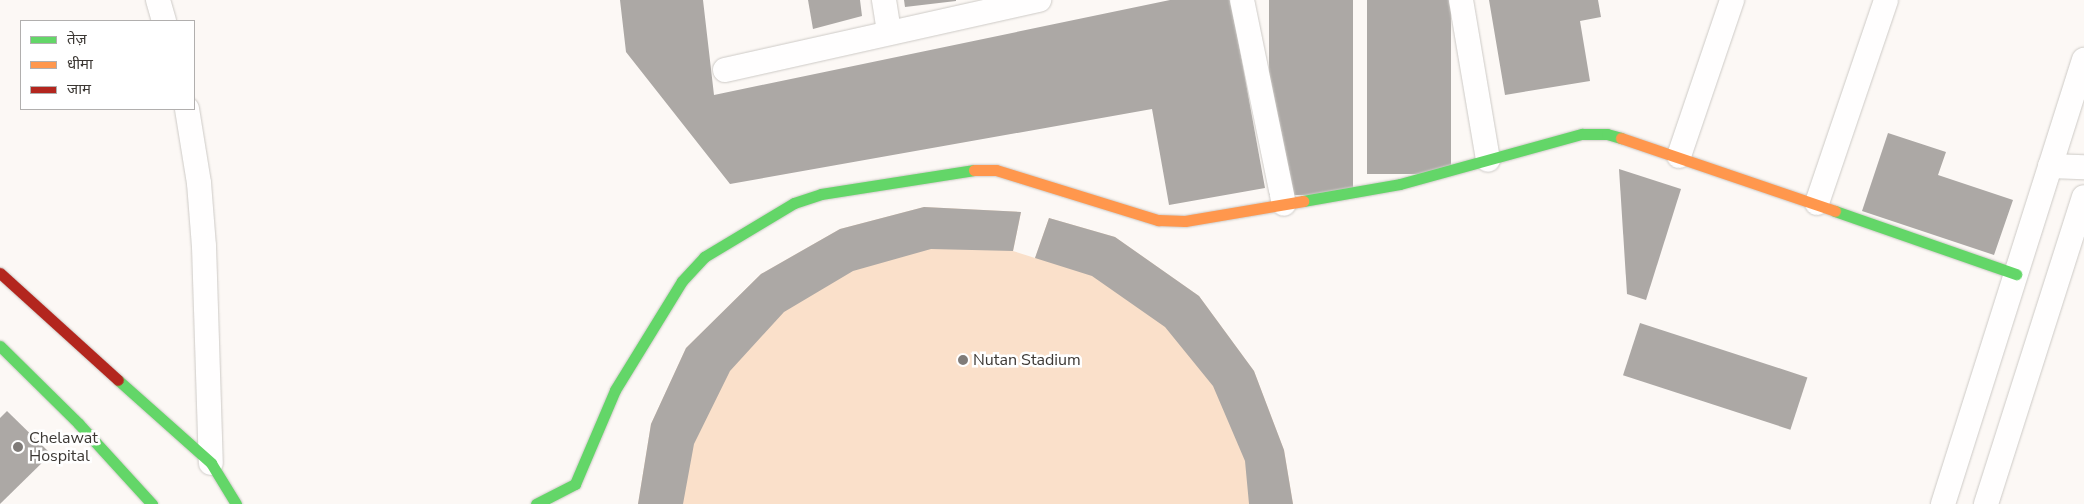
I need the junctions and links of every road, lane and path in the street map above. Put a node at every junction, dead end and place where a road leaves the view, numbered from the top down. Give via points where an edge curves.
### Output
1 (158, 0) edge
2 (884, 0) edge
3 (1039, 0) edge
4 (1242, 0) edge
5 (1461, 0) edge
6 (1732, 0) edge
7 (1886, 0) edge
8 (164, 20) edge
9 (889, 33) junction
10 (2084, 60) edge
11 (725, 70) dead end
12 (187, 110) edge
13 (1679, 156) junction
14 (1488, 160) junction
15 (2050, 166) junction
16 (2084, 167) edge
17 (2084, 197) edge
18 (1284, 204) junction
19 (1817, 204) junction
20 (0, 273) edge
21 (2016, 274) junction
22 (0, 346) edge
23 (211, 463) junction
24 (152, 504) edge
25 (236, 504) edge
26 (536, 504) edge
27 (1943, 504) edge
28 (1986, 504) edge

1 - 8 street
2 - 9 street
3 - 9 street
4 - 18 street
5 - 14 street
6 - 13 street
7 - 19 street
9 - 11 street
10 - 15 street
12 - 23 street via 199,183 204,246
13 - 14 street via 1607,134 1582,134
13 - 19 street
14 - 18 street via 1400,184
15 - 16 street
15 - 21 street
17 - 28 street
18 - 26 street via 1185,221 1158,220 996,170 951,171 821,194 794,202 704,257 682,280 615,390 575,484
19 - 21 street
20 - 23 street
21 - 27 street
22 - 24 street via 78,423
23 - 25 street

